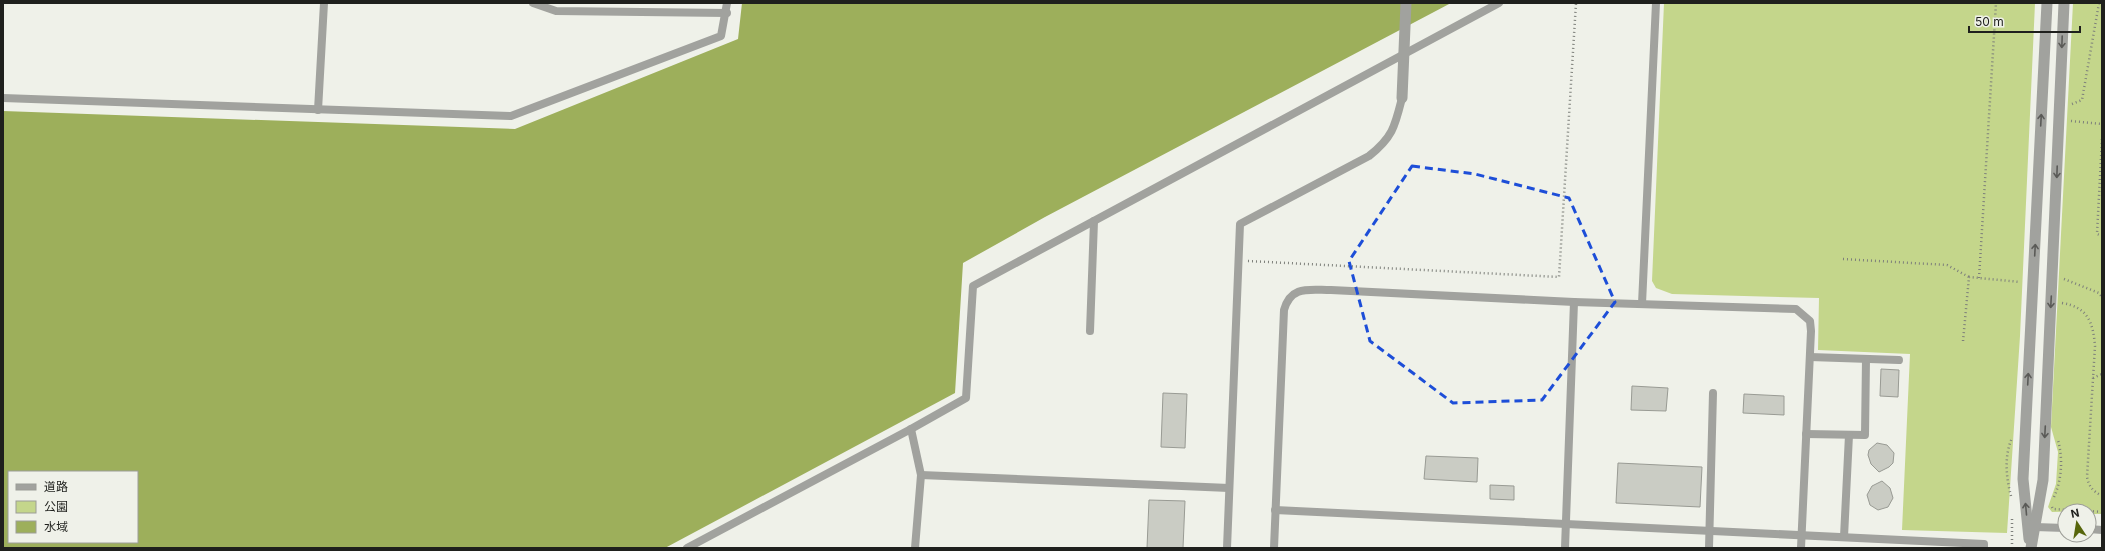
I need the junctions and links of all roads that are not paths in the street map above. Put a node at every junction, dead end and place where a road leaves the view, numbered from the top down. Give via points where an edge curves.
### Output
1 (324, 3) edge
2 (533, 3) edge
3 (727, 3) edge
4 (1406, 3) edge
5 (1499, 3) edge
6 (1656, 3) edge
7 (2047, 3) edge
8 (2064, 3) edge
9 (727, 13) junction
10 (3, 98) edge
11 (1402, 98) joint
12 (318, 110) junction
13 (1094, 221) junction
14 (1574, 302) junction
15 (1642, 304) junction
16 (1090, 331) dead end
17 (1810, 357) junction
18 (1866, 359) junction
19 (1899, 360) dead end
20 (1713, 393) dead end
21 (911, 429) junction
22 (1806, 434) junction
23 (1849, 435) junction
24 (921, 475) junction
25 (1230, 488) junction
26 (1275, 510) junction
27 (1566, 523) junction
28 (2035, 527) junction
29 (2057, 528) edge
30 (1709, 530) junction
31 (1801, 535) junction
32 (1844, 537) junction
33 (687, 548) edge
34 (915, 548) edge
35 (1227, 548) edge
36 (1274, 548) edge
37 (1565, 548) edge
38 (1709, 548) edge
39 (1801, 548) edge
40 (1984, 548) edge
41 (2030, 548) edge

1 - 12 lane
2 - 9 lane via 556,11
3 - 9 lane
4 - 11 street
5 - 13 lane
6 - 15 lane
41 -> 7 street via 2023,479
8 -> 28 street via 2043,480
9 - 12 lane via 721,36 510,116
10 - 12 lane
11 - 25 lane via 1396,124 1386,143 1369,156 1240,224
13 - 16 lane
13 - 21 lane via 973,286 966,398
14 - 15 lane
14 - 26 lane via 1331,290 1304,290 1294,293 1287,300 1284,310
14 - 27 lane
15 - 17 lane via 1796,309 1810,321
17 - 18 lane
17 - 22 lane
18 - 19 lane
18 - 23 lane via 1865,435
20 - 30 lane
21 - 24 lane
21 - 33 lane
22 - 23 lane
22 - 31 lane
23 - 32 lane
24 - 25 lane
24 - 34 lane
25 - 35 lane
26 - 27 lane
26 - 36 lane
27 - 30 lane
27 - 37 lane
28 - 29 lane
28 - 41 street
30 - 31 lane
30 - 38 lane
31 - 32 lane
31 - 39 lane
32 - 40 lane via 1984,544

